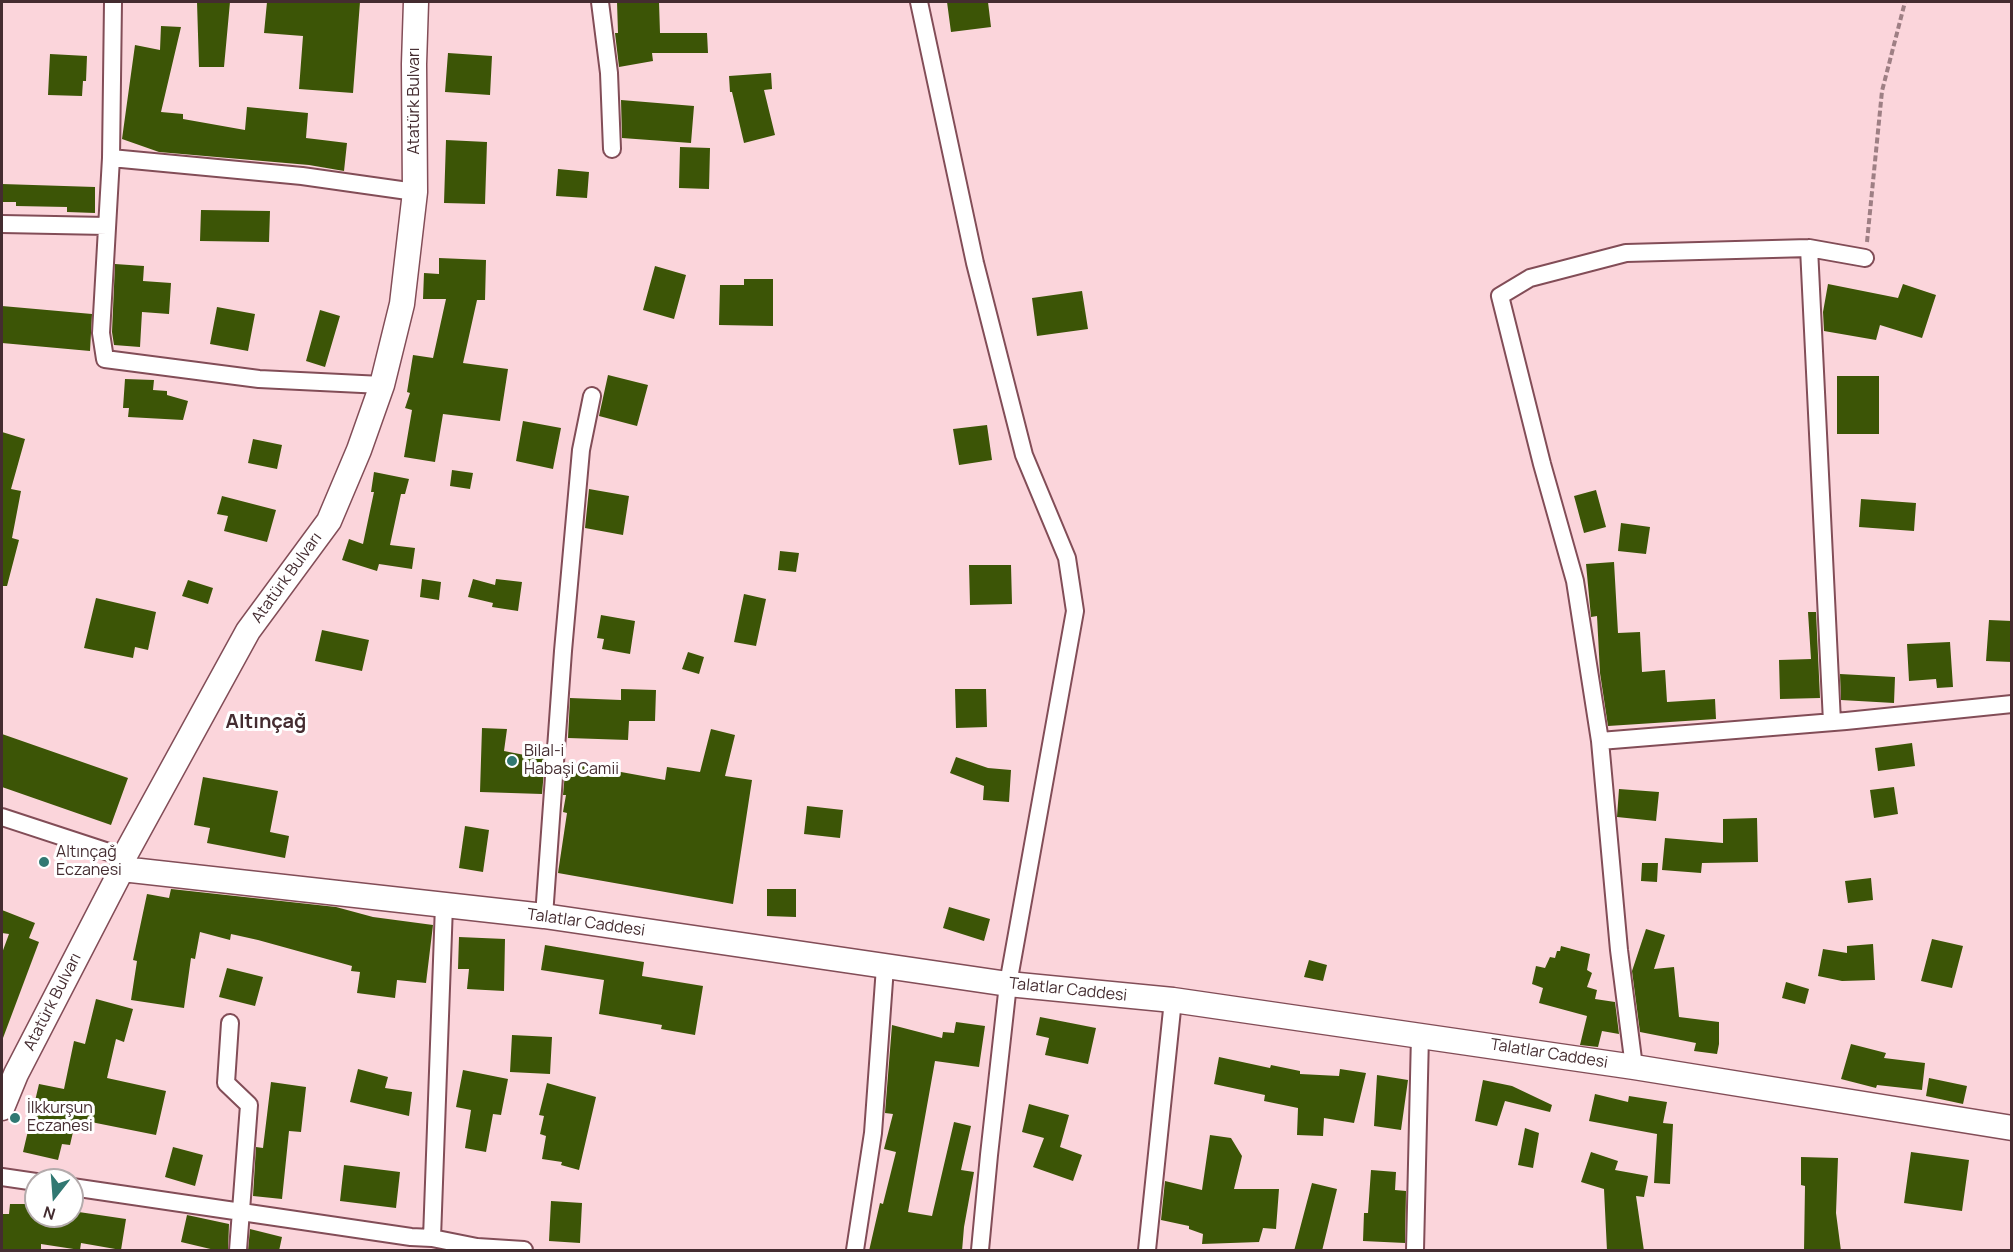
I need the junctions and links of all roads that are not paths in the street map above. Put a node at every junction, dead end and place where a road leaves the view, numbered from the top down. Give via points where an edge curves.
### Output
1 (113, 2) edge
2 (416, 2) edge
3 (600, 2) edge
4 (919, 2) edge
5 (612, 149) dead end
6 (111, 158) junction
7 (415, 192) junction
8 (2, 224) edge
9 (107, 226) junction
10 (1809, 248) junction
11 (1865, 258) road end
12 (382, 385) junction
13 (592, 396) dead end
14 (2012, 704) edge
15 (1832, 722) junction
16 (1600, 741) junction
17 (2, 817) edge
18 (123, 863) junction
19 (444, 905) junction
20 (544, 916) junction
21 (885, 966) junction
22 (1008, 984) junction
23 (1173, 1000) junction
24 (230, 1023) dead end
25 (1420, 1035) junction
26 (1634, 1067) junction
27 (9, 1071) edge
28 (2, 1108) edge
29 (2012, 1128) edge
30 (2, 1177) edge
31 (24, 1180) edge
32 (84, 1189) edge
33 (242, 1212) junction
34 (432, 1238) junction
35 (477, 1249) edge
36 (238, 1251) edge
37 (524, 1251) edge
38 (855, 1251) edge
39 (980, 1251) edge
40 (1147, 1251) edge
41 (1415, 1251) edge

1 - 6 street
2 - 7 street, Atatürk Bulvarı
3 - 5 street via 609,73
4 - 22 street via 975,262 1024,455 1066,558 1075,611
6 - 7 street via 302,176
6 - 9 street
7 - 12 street, Atatürk Bulvarı via 402,304
8 - 9 street
9 - 12 street via 101,333 105,359 259,380
10 - 11 street
10 - 15 street
10 - 16 street via 1626,253 1530,278 1500,296 1575,581
12 - 18 street, Atatürk Bulvarı via 329,521 249,631
13 - 20 street via 581,450
14 - 15 street
15 - 16 street
16 - 26 street
17 - 18 street
18 - 19 street, Talatlar Caddesi
18 - 27 street, Atatürk Bulvarı
19 - 20 street, Talatlar Caddesi
19 - 34 street
20 - 21 street, Talatlar Caddesi
21 - 22 street, Talatlar Caddesi
21 - 38 street via 873,1133
22 - 23 street, Talatlar Caddesi
22 - 39 street
23 - 25 street, Talatlar Caddesi
23 - 40 street
24 - 33 street via 226,1083 249,1105
25 - 26 street, Talatlar Caddesi
25 - 41 street
26 - 29 street, Talatlar Caddesi
27 - 28 street, Atatürk Bulvarı
30 - 31 street
32 - 33 street
33 - 34 street
33 - 36 street
34 - 35 street
35 - 37 street

